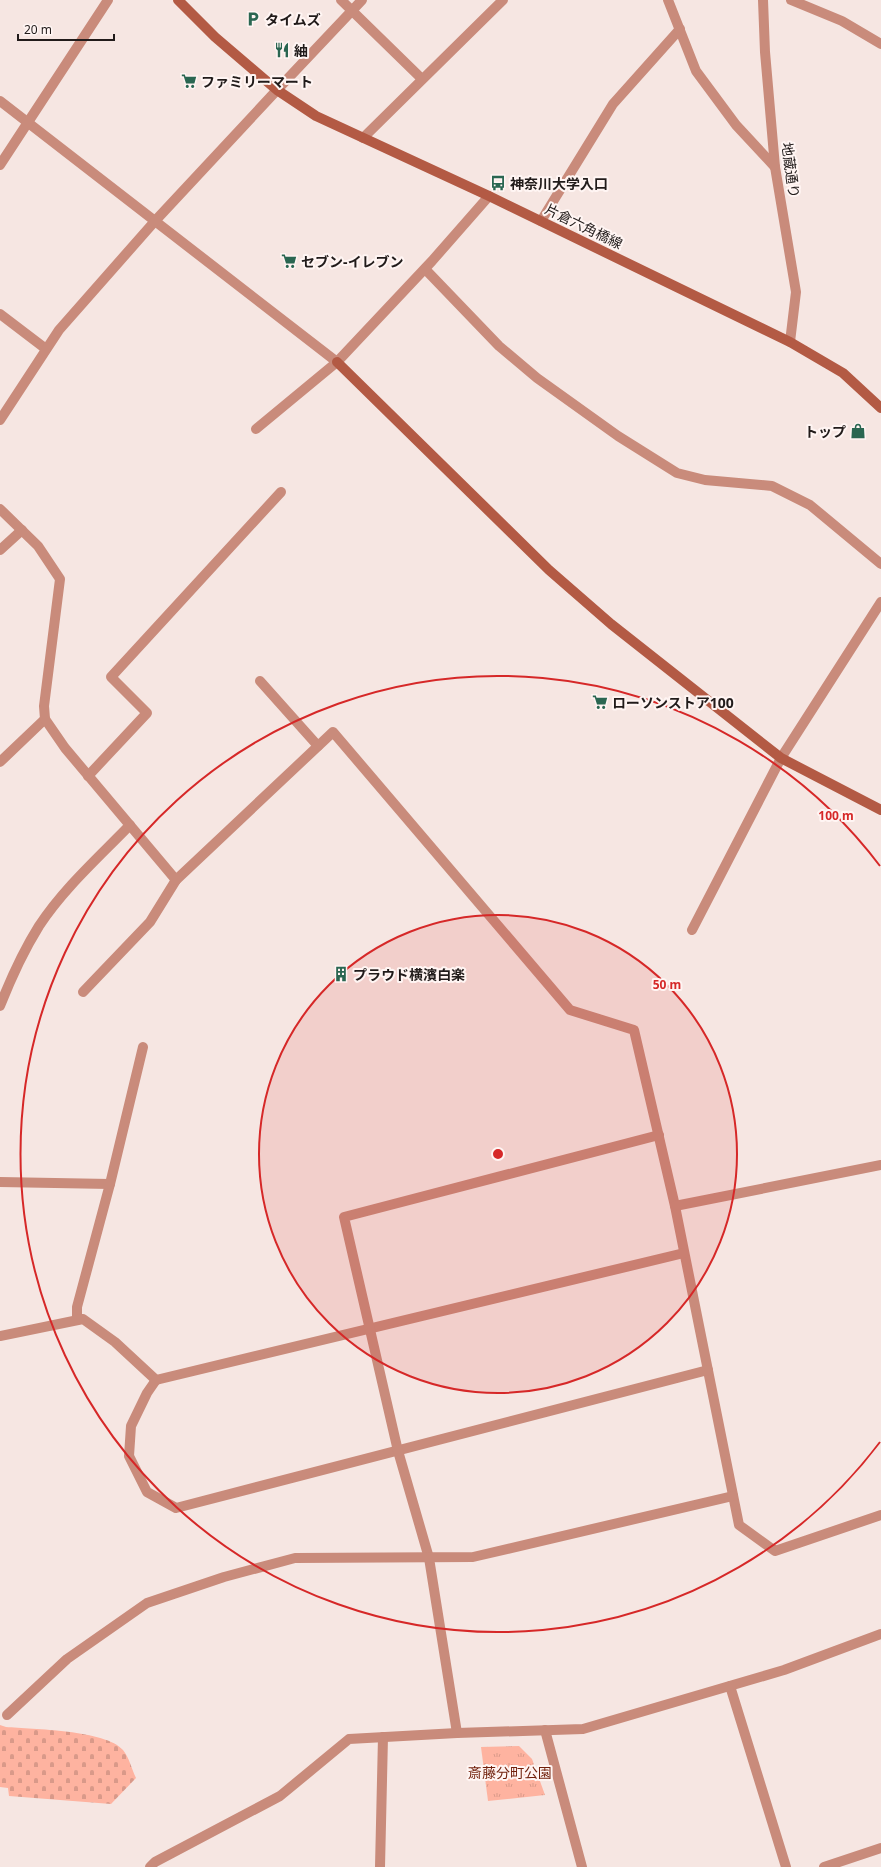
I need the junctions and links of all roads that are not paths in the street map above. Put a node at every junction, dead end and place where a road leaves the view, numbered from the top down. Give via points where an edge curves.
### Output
1 (108, 0) edge
2 (341, 0) edge
3 (362, 0) edge
4 (503, 0) edge
5 (668, 0) edge
6 (763, 0) edge
7 (790, 0) edge
8 (180, 1) edge
9 (352, 11) junction
10 (680, 29) junction
11 (881, 44) edge
12 (422, 79) junction
13 (277, 90) junction
14 (0, 101) edge
15 (27, 122) junction
16 (363, 138) junction
17 (0, 165) edge
18 (775, 167) junction
19 (489, 196) junction
20 (155, 221) junction
21 (541, 221) junction
22 (425, 269) junction
23 (0, 314) edge
24 (790, 342) junction
25 (46, 349) junction
26 (337, 362) junction
27 (881, 408) edge
28 (0, 420) edge
29 (256, 429) dead end
30 (281, 492) dead end
31 (0, 509) edge
32 (22, 530) junction
33 (0, 550) edge
34 (881, 564) edge
35 (881, 602) edge
36 (260, 681) dead end
37 (45, 719) junction
38 (318, 746) junction
39 (781, 758) junction
40 (0, 762) edge
41 (88, 776) junction
42 (881, 810) edge
43 (130, 825) junction
44 (176, 880) junction
45 (692, 930) dead end
46 (83, 992) dead end
47 (0, 1006) edge
48 (142, 1047) dead end
49 (659, 1135) junction
50 (881, 1165) edge
51 (0, 1182) edge
52 (110, 1184) junction
53 (675, 1206) junction
54 (684, 1253) junction
55 (77, 1320) junction
56 (369, 1328) junction
57 (0, 1336) edge
58 (708, 1370) junction
59 (156, 1380) junction
60 (398, 1451) junction
61 (733, 1496) junction
62 (881, 1515) edge
63 (429, 1558) junction
64 (881, 1634) edge
65 (730, 1686) junction
66 (7, 1716) dead end
67 (545, 1730) junction
68 (457, 1733) junction
69 (383, 1738) junction
70 (881, 1848) edge
71 (150, 1867) edge
72 (380, 1867) edge
73 (582, 1867) edge
74 (786, 1867) edge
75 (824, 1867) edge

1 - 15 street
2 - 9 street
3 - 9 street
4 - 12 street
5 - 10 street
6 - 18 street, 地蔵通り
7 - 11 street via 842,21
8 - 13 street, 片倉六角橋線 via 215,37
9 - 12 street
9 - 13 street
10 - 18 street via 696,71 736,125
10 - 21 street via 613,104
12 - 16 street
13 - 16 street, 片倉六角橋線 via 316,116
13 - 20 street
14 - 15 street
15 - 17 street
15 - 20 street
16 - 19 street, 片倉六角橋線
18 - 24 street, 地蔵通り via 796,292
19 - 21 street, 片倉六角橋線
19 - 22 street
20 - 25 street via 59,330
20 - 26 street
21 - 24 street, 片倉六角橋線
22 - 26 street
22 - 34 street via 499,346 537,378 618,436 677,473 705,480 772,486 810,505
23 - 25 street
24 - 27 street, 片倉六角橋線 via 843,373
25 - 28 street
26 - 29 street
26 - 39 street via 549,570 611,624
30 - 41 street via 111,677 147,713
31 - 32 street
32 - 33 street
32 - 37 street via 38,546 60,578 44,706
35 - 39 street
36 - 38 street
37 - 40 street
37 - 41 street
38 - 44 street
38 - 49 street via 334,732 570,1010 634,1030
39 - 42 street
39 - 45 street
41 - 43 street
43 - 44 street
43 - 47 street via 67,890 40,926 11,979
44 - 46 street via 150,922
48 - 52 street
49 - 53 street
49 - 56 street via 344,1217
50 - 53 street
51 - 52 street
52 - 55 street via 77,1307
53 - 54 street
54 - 56 street
54 - 58 street
55 - 57 street
55 - 59 street via 83,1319 115,1342
56 - 59 street
56 - 60 street
58 - 60 street
58 - 61 street
59 - 60 street via 131,1426 129,1456 147,1492 176,1508
60 - 63 street
61 - 62 street via 739,1526 775,1551
61 - 63 street via 473,1557
63 - 66 street via 296,1558 224,1577 146,1603 67,1659
63 - 68 street
64 - 65 street via 784,1670
65 - 67 street via 583,1729
65 - 74 street
67 - 68 street
67 - 73 street
68 - 69 street
69 - 71 street via 349,1739 280,1796
69 - 72 street
70 - 75 street

